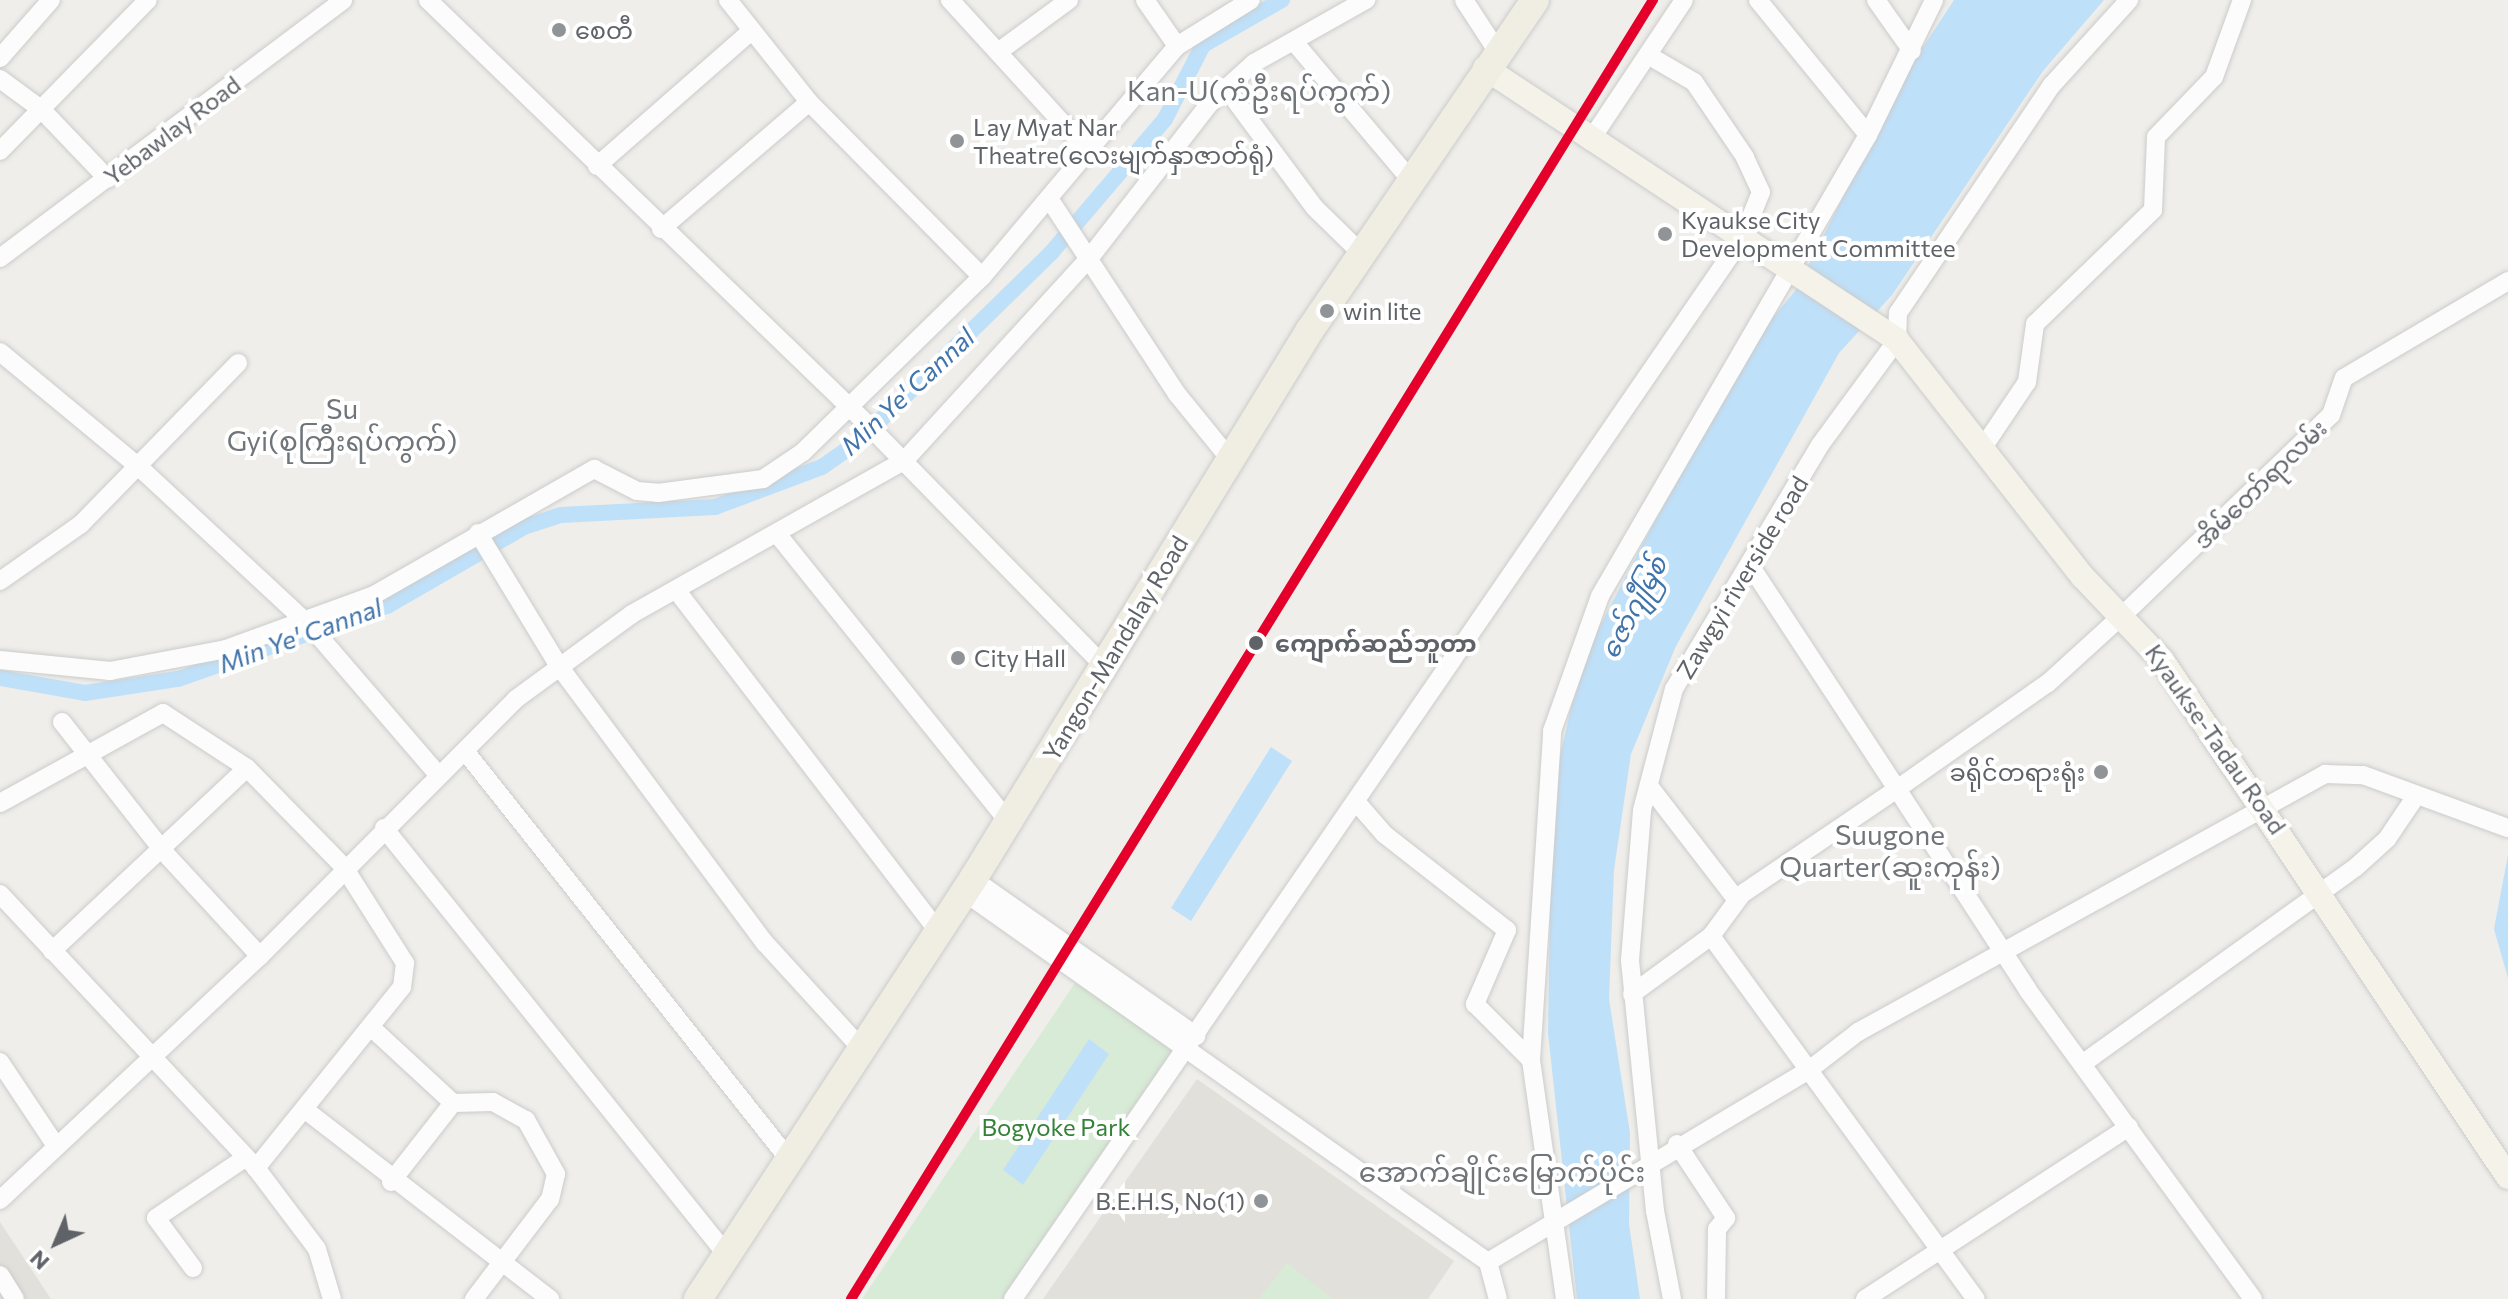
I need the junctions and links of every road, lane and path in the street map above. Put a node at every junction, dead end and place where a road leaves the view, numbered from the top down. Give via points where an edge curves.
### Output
1 (51, 0) edge
2 (148, 0) edge
3 (343, 0) edge
4 (428, 0) edge
5 (728, 0) edge
6 (950, 0) edge
7 (1069, 0) edge
8 (1145, 0) edge
9 (1250, 0) edge
10 (1366, 0) edge
11 (1464, 0) edge
12 (1535, 0) edge
13 (1684, 0) edge
14 (1758, 0) edge
15 (1876, 0) edge
16 (1934, 0) edge
17 (2129, 0) edge
18 (2242, 0) edge
19 (751, 31) junction
20 (1295, 43) junction
21 (1177, 46) junction
22 (1912, 51) junction
23 (998, 52) junction
24 (1648, 55) junction
25 (0, 58) edge
26 (1490, 58) junction
27 (0, 79) edge
28 (1226, 88) junction
29 (809, 102) junction
30 (42, 110) junction
31 (1868, 135) junction
32 (1590, 141) junction
33 (0, 151) edge
34 (1088, 151) junction
35 (597, 166) junction
36 (108, 179) junction
37 (1410, 179) junction
38 (1050, 200) junction
39 (661, 229) junction
40 (1743, 237) junction
41 (1087, 249) junction
42 (1361, 253) junction
43 (0, 258) edge
44 (1794, 273) junction
45 (982, 277) junction
46 (2508, 281) edge
47 (1891, 336) junction
48 (0, 352) edge
49 (238, 363) dead end
50 (853, 411) junction
51 (1984, 446) junction
52 (899, 456) junction
53 (1229, 458) junction
54 (138, 466) junction
55 (778, 535) junction
56 (483, 540) junction
57 (1751, 567) junction
58 (0, 581) edge
59 (677, 591) junction
60 (2125, 613) junction
61 (307, 624) junction
62 (0, 660) edge
63 (559, 666) junction
64 (1106, 668) junction
65 (62, 722) dead end
66 (86, 751) junction
67 (465, 751) junction
68 (247, 768) junction
69 (439, 776) junction
70 (1649, 786) junction
71 (1897, 789) junction
72 (2416, 796) junction
73 (0, 803) edge
74 (2262, 803) junction
75 (1358, 804) junction
76 (1008, 821) junction
77 (384, 828) junction
78 (2508, 828) edge
79 (163, 851) junction
80 (344, 867) junction
81 (969, 886) junction
82 (2320, 889) junction
83 (0, 894) edge
84 (1736, 899) junction
85 (938, 931) junction
86 (1711, 936) junction
87 (52, 951) junction
88 (260, 956) junction
89 (2006, 956) junction
90 (1632, 994) junction
91 (374, 1030) junction
92 (1190, 1044) junction
93 (861, 1048) junction
94 (146, 1058) junction
95 (1531, 1060) junction
96 (0, 1062) edge
97 (2082, 1064) junction
98 (1809, 1070) junction
99 (453, 1103) junction
100 (308, 1112) junction
101 (2129, 1127) junction
102 (1677, 1144) junction
103 (56, 1146) junction
104 (1655, 1157) junction
105 (791, 1162) junction
106 (249, 1164) junction
107 (2508, 1177) edge
108 (391, 1182) junction
109 (0, 1200) edge
110 (1553, 1220) junction
111 (1940, 1250) junction
112 (727, 1255) junction
113 (1488, 1262) junction
114 (500, 1263) junction
115 (193, 1268) dead end
116 (0, 1275) edge
117 (15, 1299) edge
118 (332, 1299) edge
119 (474, 1299) edge
120 (550, 1299) edge
121 (698, 1299) edge
122 (1013, 1299) edge
123 (1498, 1299) edge
124 (1565, 1299) edge
125 (1672, 1299) edge
126 (1716, 1299) edge
127 (1865, 1299) edge
128 (1976, 1299) edge
129 (2253, 1299) edge

1 - 25 street
2 - 30 street
3 - 36 street, Yebawlay Road
4 - 35 street
5 - 19 street
6 - 23 street
7 - 23 street
8 - 21 street
9 - 21 street
10 - 20 street
11 - 26 street
12 - 26 highway, Yangon-Mandalay Road
13 - 24 street
14 - 31 street
15 - 22 street
16 - 22 street
17 - 47 street, Zawgyi riverside road via 2052,85 1898,313
18 - 51 street via 2214,77 2156,137 2153,210 2035,324 2027,382
19 - 29 street
19 - 35 street
20 - 28 street
20 - 37 street
21 - 34 street
22 - 31 street
23 - 34 street
24 - 32 street
24 - 40 street via 1694,82 1745,157 1761,192
26 - 32 main road, Kyaukse-Tadau Road
26 - 37 highway, Yangon-Mandalay Road
27 - 30 street
28 - 41 street
28 - 42 street via 1314,207
29 - 39 street
29 - 45 street
30 - 33 street
30 - 36 street
31 - 44 street
32 - 40 main road, Kyaukse-Tadau Road
34 - 38 street
35 - 39 street
36 - 43 street, Yebawlay Road
37 - 42 highway, Yangon-Mandalay Road
38 - 41 street
38 - 45 street
39 - 50 street
40 - 44 main road, Kyaukse-Tadau Road
40 - 75 street via 1620,407
41 - 52 street
41 - 53 street via 1177,394
42 - 53 highway, Yangon-Mandalay Road
44 - 47 main road, Kyaukse-Tadau Road
44 - 95 street via 1600,596 1552,731
45 - 50 street
46 - 60 street, အိမ်တော်ရာလမ်း via 2340,382 2331,415
47 - 51 main road, Kyaukse-Tadau Road
47 - 57 street, Zawgyi riverside road via 1820,445
48 - 54 street
49 - 54 street
50 - 52 street
50 - 56 street via 763,479 637,491 594,469
51 - 60 main road, Kyaukse-Tadau Road via 2083,577
52 - 55 street
52 - 64 street
53 - 64 highway, Yangon-Mandalay Road
54 - 58 street via 35,564
54 - 61 street
55 - 59 street
55 - 76 street
56 - 61 street
56 - 63 street
57 - 70 street, Zawgyi riverside road via 1674,689
57 - 71 street
59 - 63 street
59 - 85 street
60 - 71 street, အိမ်တော်ရာလမ်း via 2048,683
60 - 74 main road, Kyaukse-Tadau Road
61 - 62 street via 226,649 110,671
61 - 69 street
63 - 67 street
63 - 93 street via 765,943
64 - 76 highway, Yangon-Mandalay Road
65 - 66 street
66 - 68 street via 163,713
66 - 73 street
66 - 79 street
67 - 69 street
67 - 105 street
68 - 79 street
68 - 80 street
69 - 77 street
70 - 84 street
70 - 90 street, Zawgyi riverside road
71 - 84 street, အိမ်တော်ရာလမ်း
71 - 89 street
72 - 74 street via 2340,770
72 - 78 street
72 - 82 street via 2387,839
74 - 82 main road, Kyaukse-Tadau Road
74 - 89 street
75 - 92 street
75 - 95 street via 1384,834 1507,930 1506,946 1475,1004
76 - 81 highway, Yangon-Mandalay Road
77 - 80 street
77 - 112 street
79 - 87 street
79 - 88 street
80 - 88 street
80 - 91 street via 405,963 402,987
81 - 85 highway, Yangon-Mandalay Road
81 - 92 street
82 - 97 street
82 - 107 main road, Kyaukse-Tadau Road
83 - 87 street
84 - 86 street
85 - 93 highway, Yangon-Mandalay Road
86 - 90 street
86 - 98 street
87 - 94 street
88 - 94 street
89 - 97 street
89 - 98 street via 1858,1032
90 - 104 street, Zawgyi riverside road
91 - 99 street
91 - 100 street
92 - 113 street
92 - 122 street
93 - 105 highway, Yangon-Mandalay Road
94 - 103 street
94 - 106 street
95 - 110 street
96 - 103 street
97 - 101 street
98 - 102 street
98 - 111 street
99 - 108 street
99 - 114 street via 493,1102 526,1120 556,1174 550,1199
100 - 106 street
100 - 108 street
101 - 111 street
101 - 129 street
102 - 104 street
102 - 126 street via 1726,1218 1717,1229
103 - 109 street
104 - 110 street
104 - 125 street, Zawgyi riverside road via 1655,1211
105 - 112 highway, Yangon-Mandalay Road
106 - 115 street via 156,1218
106 - 118 street via 317,1249
108 - 114 street
110 - 113 street
110 - 124 street
111 - 127 street
111 - 128 street
112 - 121 highway, Yangon-Mandalay Road
113 - 123 street
114 - 119 street
114 - 120 street
116 - 117 street

